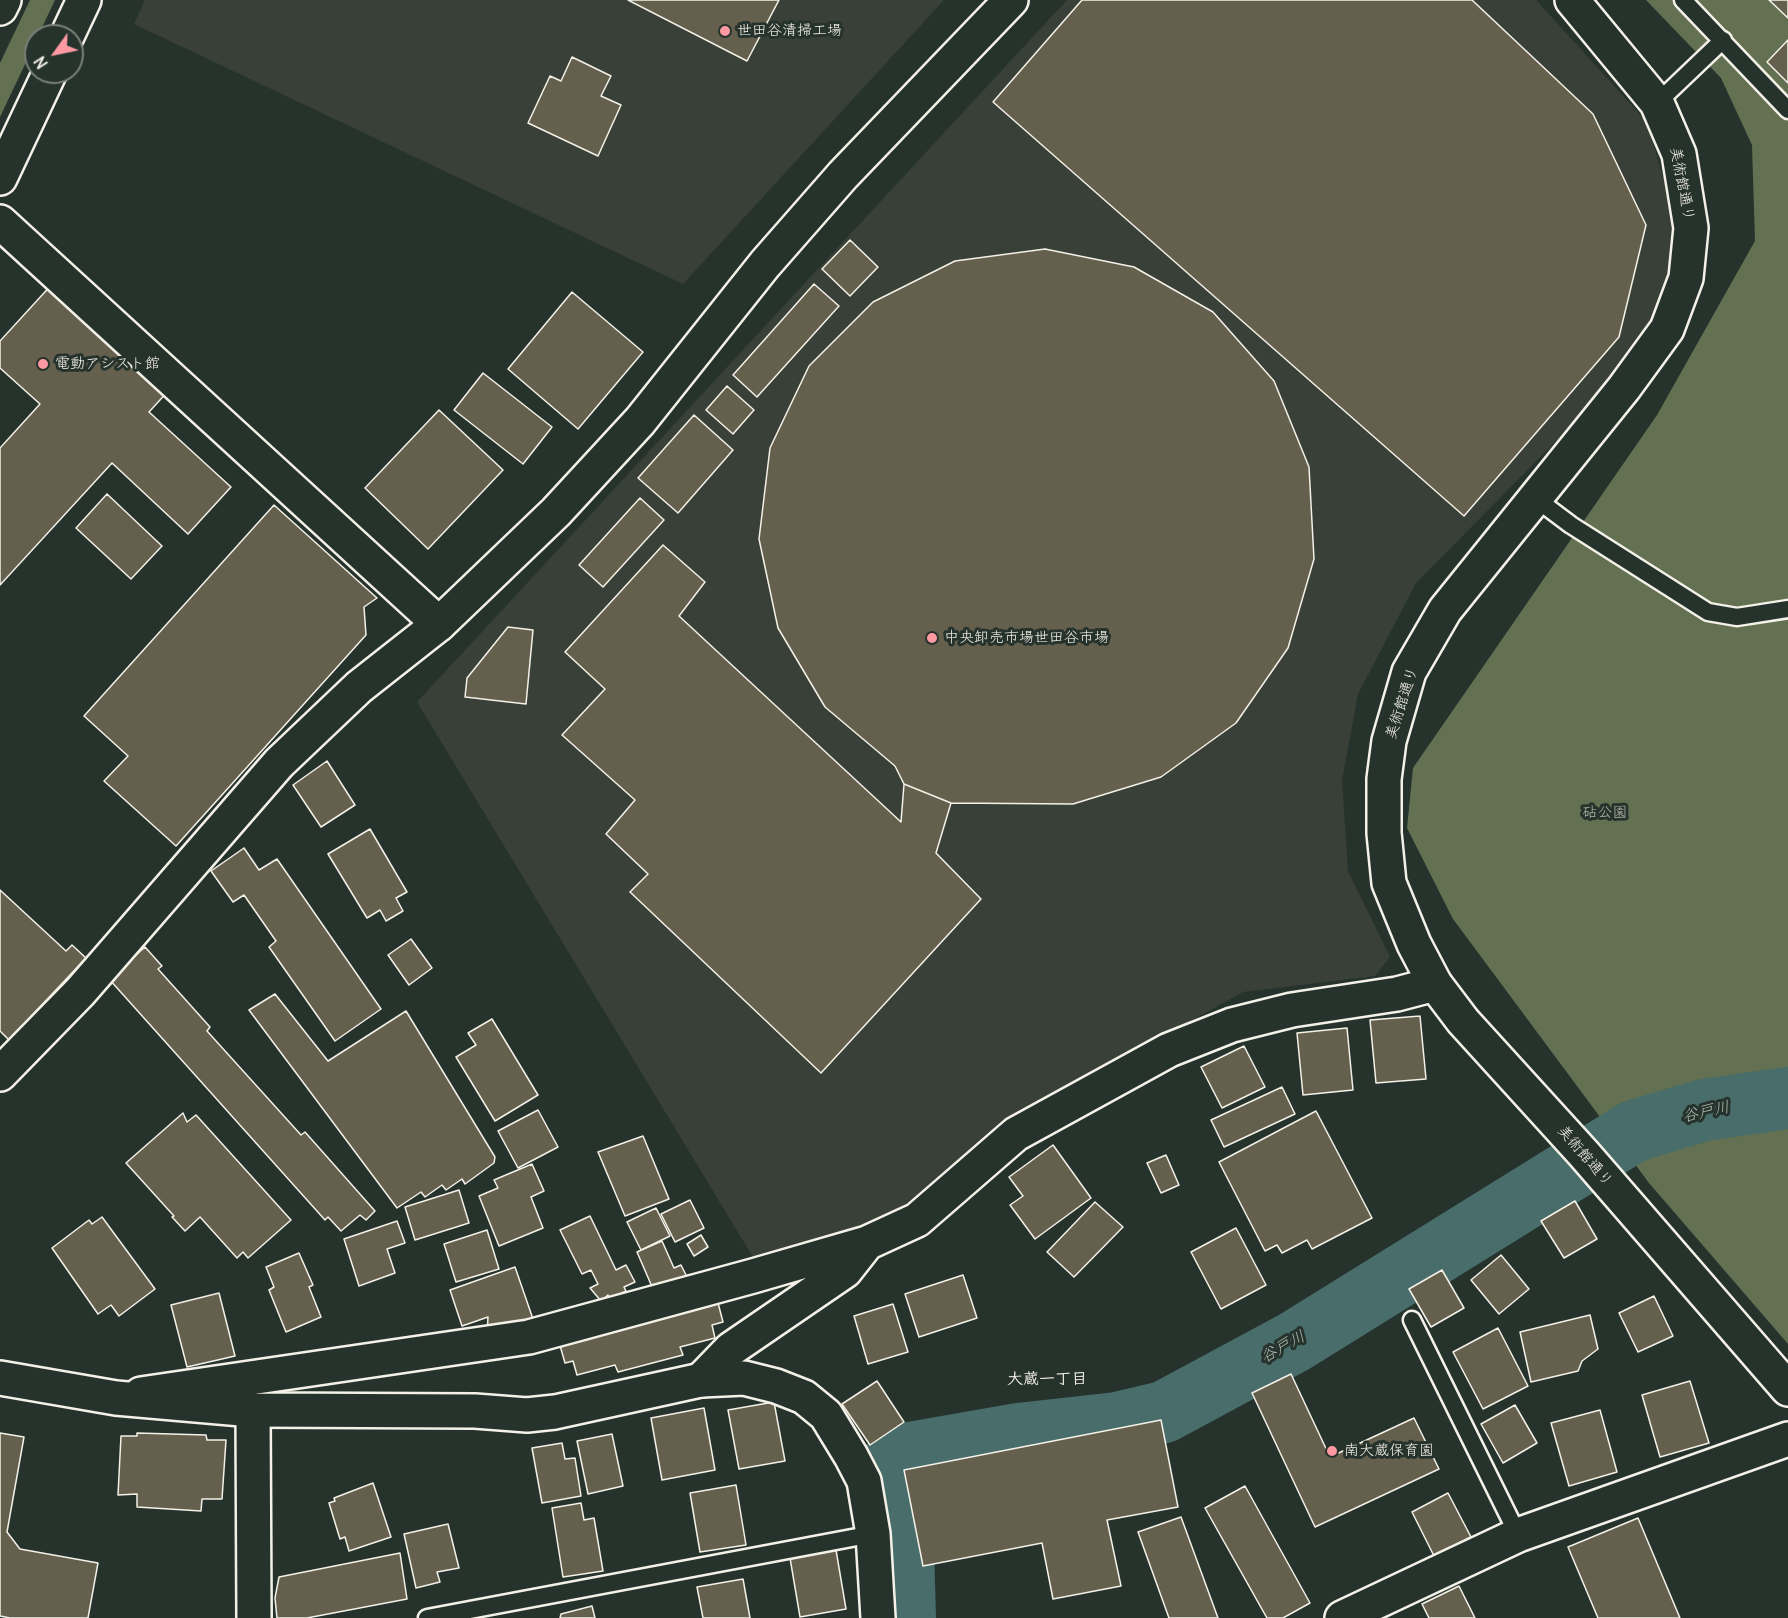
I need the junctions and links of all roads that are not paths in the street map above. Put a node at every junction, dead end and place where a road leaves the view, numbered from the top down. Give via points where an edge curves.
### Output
1 (4, 0) edge
2 (84, 0) edge
3 (1011, 0) edge
4 (1572, 0) edge
5 (1683, 0) edge
6 (0, 8) edge
7 (73, 24) edge
8 (1723, 40) junction
9 (44, 84) edge
10 (1657, 103) junction
11 (1788, 110) edge
12 (0, 178) edge
13 (0, 222) edge
14 (1535, 498) junction
15 (1788, 609) edge
16 (439, 624) junction
17 (1435, 984) junction
18 (0, 1074) edge
19 (867, 1243) junction
20 (1412, 1320) dead end
21 (0, 1378) edge
22 (701, 1380) junction
23 (1788, 1389) edge
24 (116, 1398) junction
25 (253, 1410) junction
26 (1788, 1439) edge
27 (873, 1534) junction
28 (1518, 1535) junction
29 (254, 1618) edge
30 (427, 1618) edge
31 (878, 1618) edge
32 (1342, 1618) edge

1 - 6 street
2 - 7 street
3 - 16 street via 843,175 765,264 640,421 556,512
4 - 10 street, 美術館通り
5 - 8 lane
8 - 10 lane
8 - 11 lane
9 - 12 street
10 - 14 street, 美術館通り via 1679,154 1691,228 1686,278 1667,329
13 - 16 street
14 - 15 lane via 1708,612 1737,617
14 - 17 street, 美術館通り via 1445,610 1409,672 1389,741 1384,833 1389,883
16 - 18 street via 360,687 279,763 80,992
17 - 19 street via 1397,994 1292,1010 1232,1025 1169,1050 1016,1134 917,1220
17 - 23 street, 美術館通り via 1463,1021
19 - 22 street via 845,1272 731,1349
19 - 24 street via 529,1337
20 - 28 lane
21 - 24 street
22 - 25 street via 527,1415 476,1411
22 - 27 street via 744,1378 776,1386 804,1397 826,1415 864,1481
24 - 25 street
25 - 29 street
26 - 28 street
27 - 30 lane
27 - 31 street
28 - 32 street

